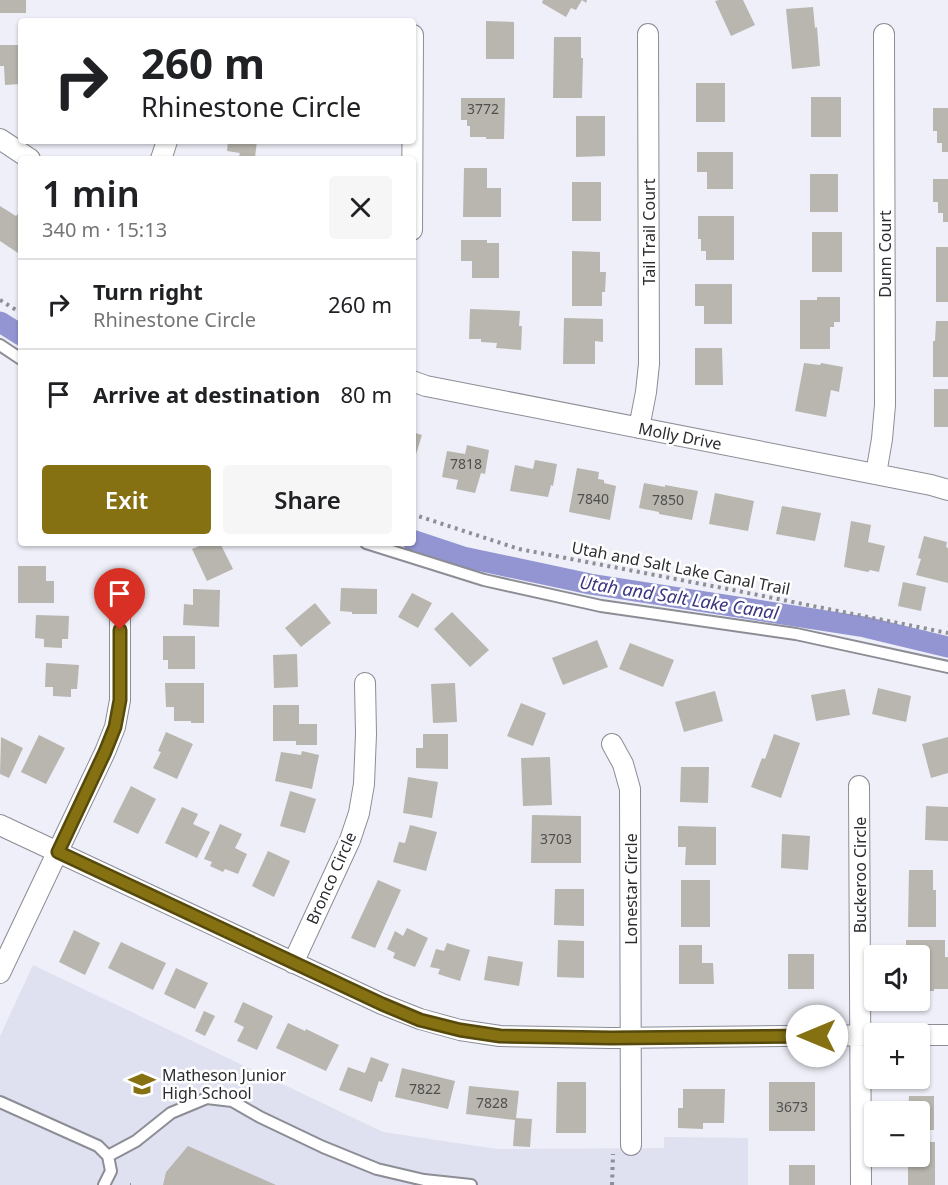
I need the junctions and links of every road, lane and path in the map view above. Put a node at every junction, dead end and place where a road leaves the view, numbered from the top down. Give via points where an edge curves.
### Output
1 (648, 34) dead end
2 (884, 34) dead end
3 (0, 139) edge
4 (26, 156) edge
5 (0, 300) edge
6 (18, 311) edge
7 (0, 345) edge
8 (18, 357) edge
9 (416, 382) edge
10 (639, 428) junction
11 (876, 474) junction
12 (948, 490) edge
13 (416, 515) edge
14 (376, 546) edge
15 (120, 583) dead end
16 (948, 633) edge
17 (948, 667) edge
18 (364, 684) dead end
19 (612, 744) dead end
20 (859, 786) dead end
21 (0, 825) edge
22 (58, 852) junction
23 (293, 963) junction
24 (0, 973) edge
25 (868, 1023) edge
26 (864, 1035) edge
27 (930, 1035) edge
28 (948, 1035) edge
29 (631, 1037) junction
30 (865, 1089) edge
31 (0, 1102) edge
32 (622, 1145) joint
33 (108, 1156) junction
34 (104, 1185) edge
35 (471, 1185) edge
36 (612, 1185) edge
37 (861, 1185) edge

1 - 10 street, Tail Trail Court via 649,364
2 - 11 street, Dunn Court via 885,405
3 - 4 street
5 - 6 path
7 - 8 lane
9 - 10 street, Molly Drive
10 - 11 street, Molly Drive
11 - 12 street, Molly Drive
13 - 16 path, Utah and Salt Lake Canal Trail via 519,549
14 - 17 lane via 484,580 601,606 796,634
15 - 22 street via 120,700 115,727
18 - 23 street, Bronco Circle via 364,784 358,813 350,840
19 - 29 street, Lonestar Circle via 630,789
20 - 25 street, Buckeroo Circle
21 - 22 street
22 - 23 street
22 - 24 street
23 - 29 street via 420,1020 460,1030 500,1036
26 - 29 street
27 - 28 street
29 - 32 street, Lonestar Circle
30 - 37 street, Buckeroo Circle
31 - 33 lane via 98,1146
32 - 36 path
33 - 34 lane via 111,1171
33 - 35 lane via 171,1113 207,1098 232,1101 323,1148 377,1169

